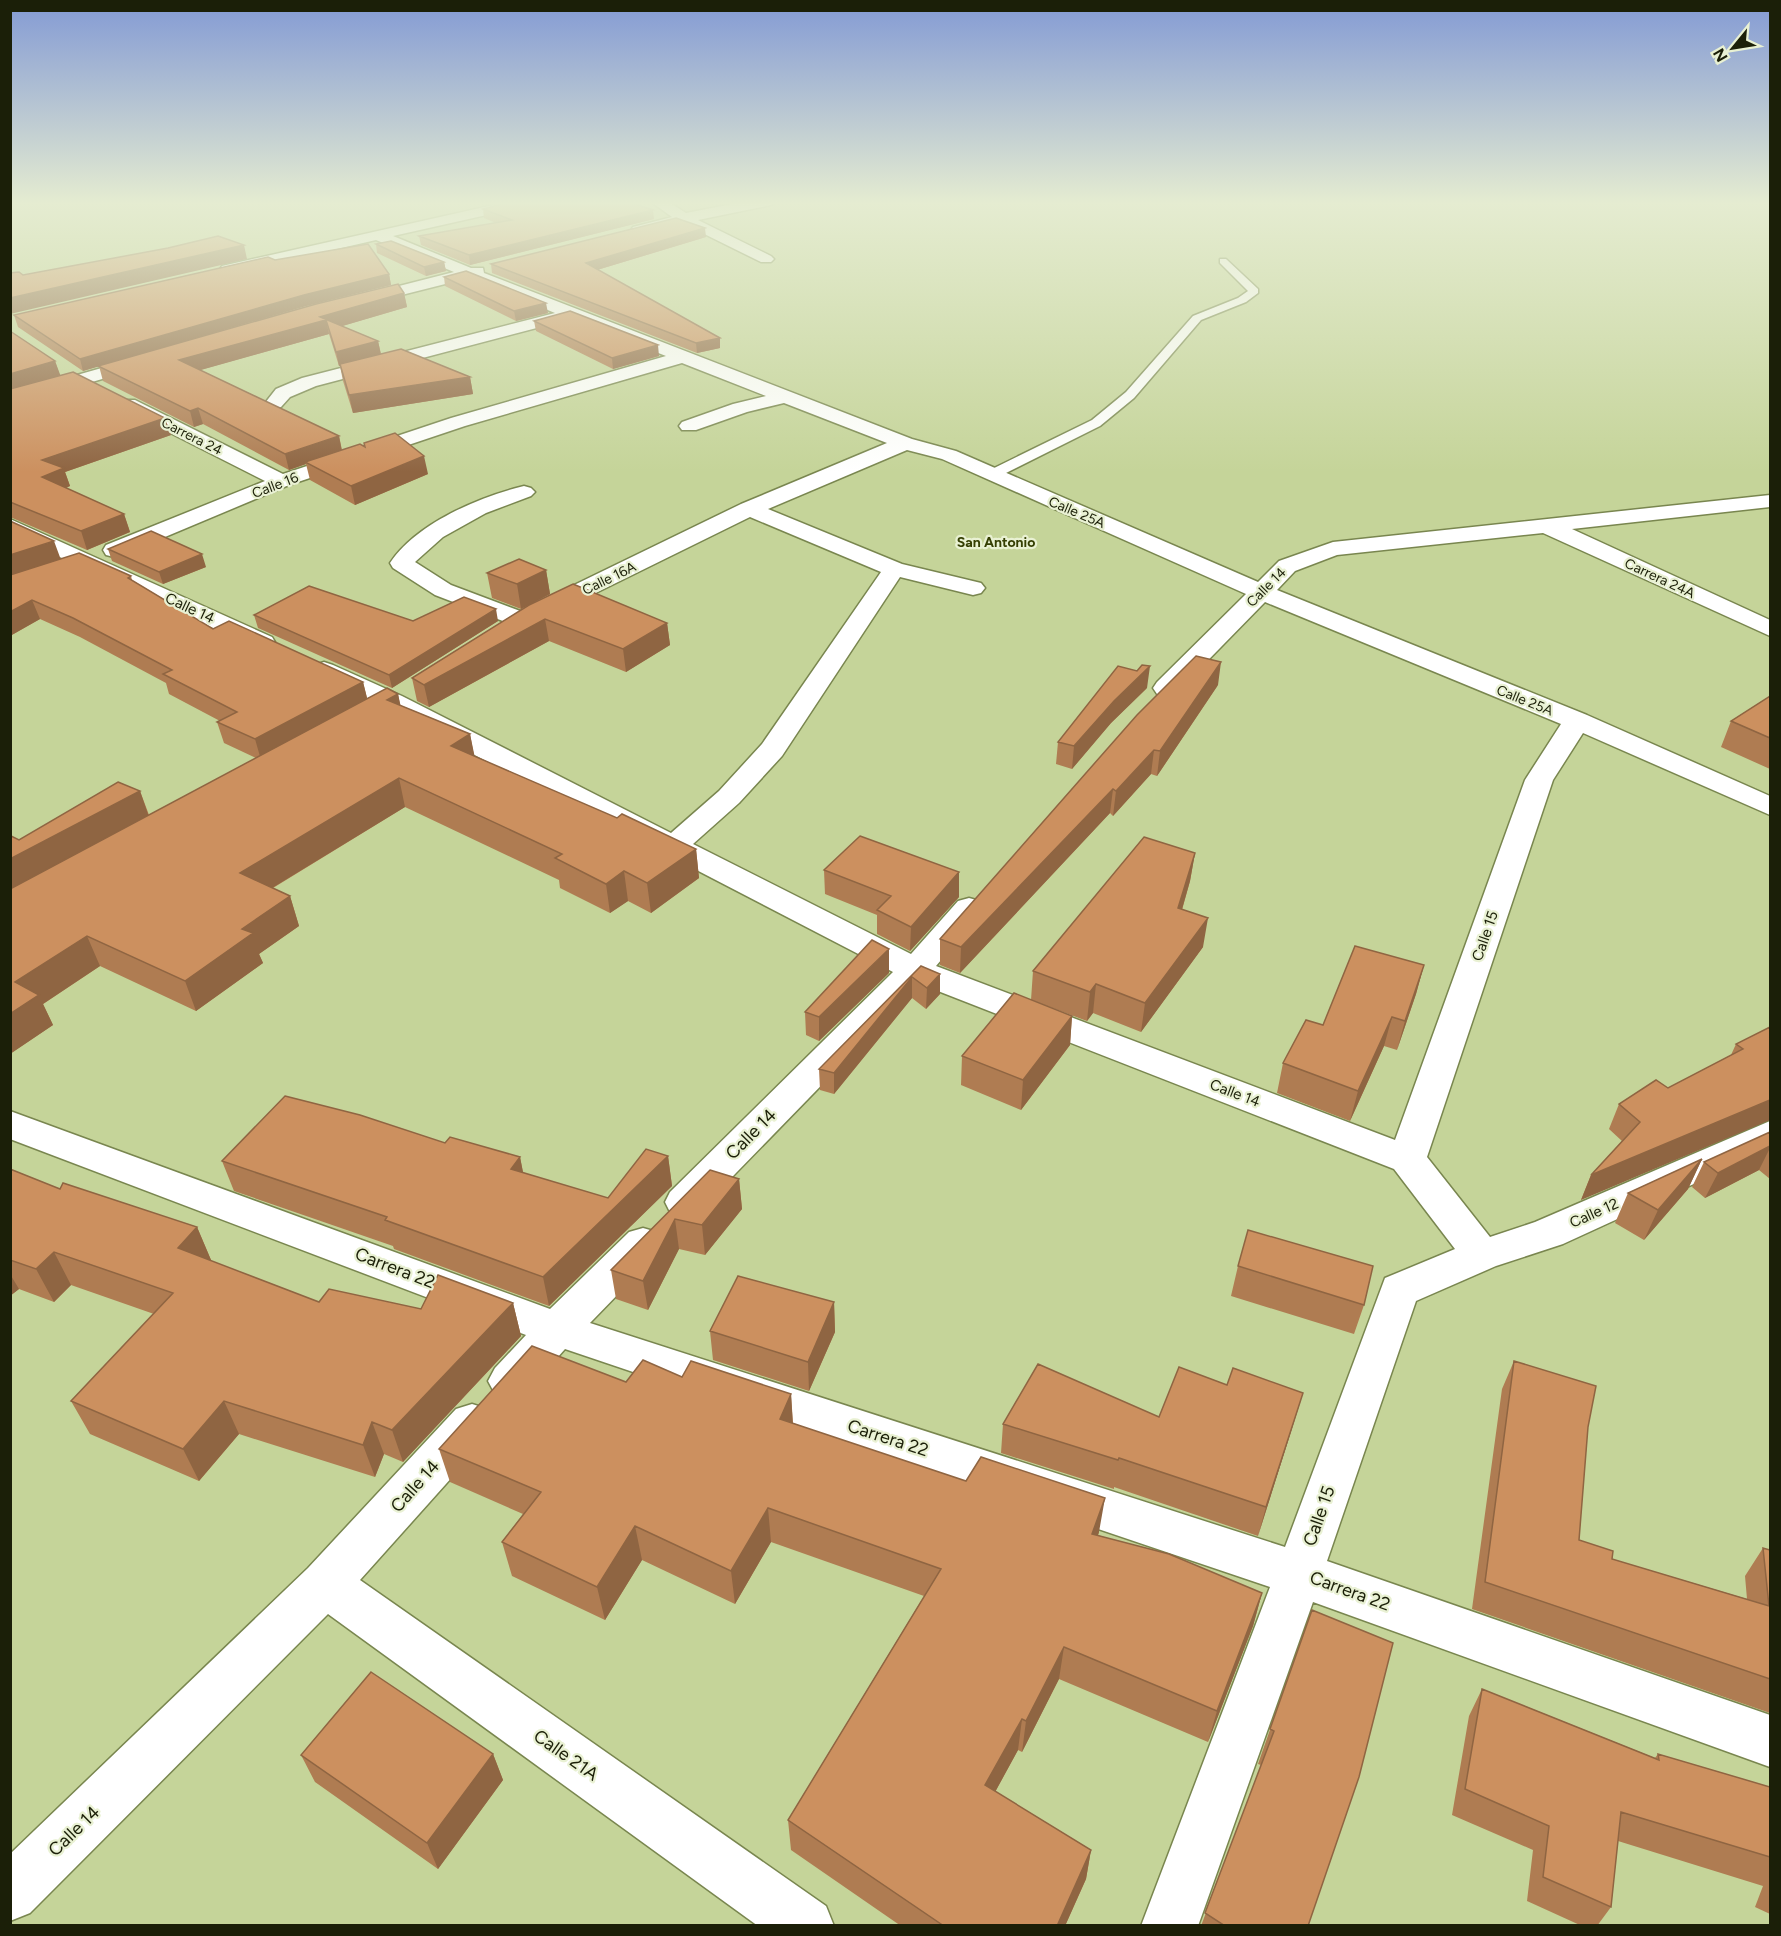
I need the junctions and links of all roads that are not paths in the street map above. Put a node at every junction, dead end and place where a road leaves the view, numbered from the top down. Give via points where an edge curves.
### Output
1 (398, 291) edge
2 (516, 291) edge
3 (1254, 291) edge
4 (347, 304) edge
5 (572, 314) junction
6 (158, 357) edge
7 (683, 357) junction
8 (60, 366) dead end
9 (80, 379) junction
10 (788, 396) junction
11 (10, 400) edge
12 (274, 403) edge
13 (689, 426) dead end
14 (904, 443) junction
15 (991, 475) junction
16 (282, 481) junction
17 (524, 492) dead end
18 (1770, 501) edge
19 (749, 509) junction
20 (10, 525) edge
21 (1549, 526) junction
22 (88, 560) junction
23 (894, 569) junction
24 (55, 572) edge
25 (973, 588) dead end
26 (1261, 592) junction
27 (1770, 629) edge
28 (403, 696) junction
29 (1140, 714) edge
30 (362, 719) edge
31 (1577, 721) junction
32 (1770, 807) edge
33 (673, 846) junction
34 (992, 881) edge
35 (915, 970) junction
36 (10, 1124) edge
37 (1770, 1134) edge
38 (1407, 1159) junction
39 (1549, 1233) joint
40 (1482, 1256) junction
41 (557, 1329) junction
42 (1299, 1574) junction
43 (326, 1584) junction
44 (1770, 1741) edge
45 (10, 1893) edge
46 (806, 1926) edge
47 (1169, 1926) edge

1 - 4 street
2 - 5 street, Calle 25A
3 - 15 lane via 1197,318 1130,395 1096,423
5 - 7 street, Calle 25A
5 - 12 street via 309,382 282,393
6 - 9 street
7 - 10 street, Calle 25A
7 - 16 street, Calle 16 via 458,422
8 - 9 street, Carrera 24
9 - 11 street
9 - 16 street, Carrera 24
10 - 13 street
10 - 14 street, Calle 25A
14 - 15 street, Calle 25A via 949,454
14 - 19 street, Calle 16A
15 - 26 street, Calle 25A
16 - 22 street, Calle 16
17 - 19 street, Calle 16A via 478,508 435,532 401,563 512,627
18 - 21 street, Calle 14
19 - 23 street
20 - 22 street, Calle 14
21 - 26 street, Calle 14 via 1333,549 1287,566
21 - 27 street, Carrera 24A
22 - 24 street, Calle 16
22 - 28 street, Calle 14 via 293,656
23 - 25 street
23 - 33 street via 772,750 729,797
26 - 29 street, Calle 14
26 - 31 street, Calle 25A
28 - 30 street
28 - 33 street, Calle 14
31 - 32 street, Calle 25A
31 - 38 street, Calle 15 via 1539,780
33 - 35 street, Calle 14
34 - 35 street, Calle 14
35 - 38 street, Calle 14
35 - 41 street, Calle 14
36 - 41 street, Carrera 22
37 - 39 street, Calle 12
38 - 40 street
39 - 40 street, Calle 15
40 - 42 street, Calle 15 via 1399,1290
41 - 42 street, Carrera 22
41 - 43 street, Calle 14
42 - 44 street, Carrera 22
42 - 47 street, Calle 15
43 - 45 street, Calle 14
43 - 46 street, Calle 21A

